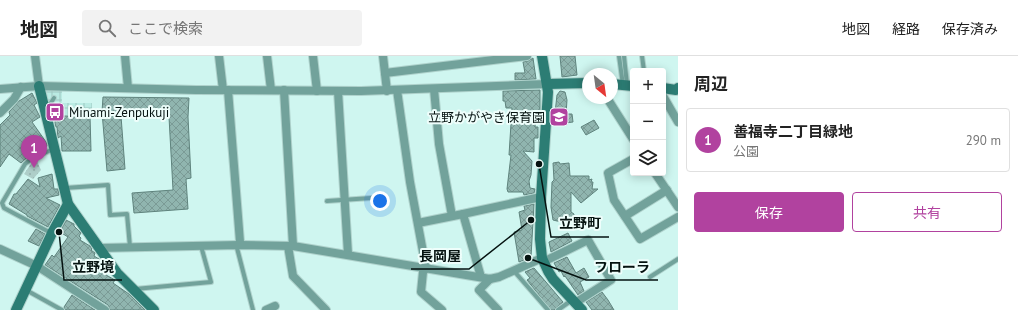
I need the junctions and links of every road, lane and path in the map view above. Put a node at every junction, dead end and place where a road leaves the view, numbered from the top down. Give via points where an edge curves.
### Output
1 (35, 56) edge
2 (125, 56) edge
3 (219, 56) edge
4 (267, 56) edge
5 (313, 56) edge
6 (383, 56) edge
7 (526, 56) edge
8 (542, 56) edge
9 (619, 56) edge
10 (624, 56) edge
11 (642, 56) edge
12 (644, 68) edge
13 (385, 72) junction
14 (582, 83) edge
15 (547, 84) junction
16 (627, 85) edge
17 (39, 86) junction
18 (21, 87) junction
19 (128, 88) junction
20 (434, 88) junction
21 (666, 88) edge
22 (0, 89) edge
23 (677, 89) edge
24 (226, 90) junction
25 (271, 90) junction
26 (284, 90) junction
27 (397, 90) junction
28 (317, 91) junction
29 (338, 91) junction
30 (387, 91) junction
31 (54, 98) dead end
32 (666, 101) edge
33 (611, 104) edge
34 (0, 113) edge
35 (45, 113) junction
36 (678, 122) edge
37 (630, 134) edge
38 (54, 149) junction
39 (630, 161) edge
40 (657, 176) edge
41 (64, 188) junction
42 (667, 190) junction
43 (541, 197) junction
44 (371, 198) dead end
45 (344, 199) junction
46 (327, 201) dead end
47 (68, 204) junction
48 (678, 207) edge
49 (463, 214) junction
50 (452, 216) junction
51 (625, 216) junction
52 (678, 217) edge
53 (418, 223) junction
54 (52, 233) junction
55 (201, 245) junction
56 (238, 245) junction
57 (290, 246) junction
58 (99, 248) junction
59 (130, 248) junction
60 (0, 249) edge
61 (348, 254) junction
62 (678, 259) edge
63 (543, 260) junction
64 (37, 266) junction
65 (426, 268) junction
66 (514, 271) junction
67 (482, 277) junction
68 (650, 277) dead end
69 (490, 279) junction
70 (133, 289) junction
71 (26, 290) junction
72 (576, 304) edge
73 (275, 306) dead end
74 (16, 310) edge
75 (62, 310) edge
76 (104, 310) edge
77 (154, 310) edge
78 (253, 310) edge
79 (266, 310) edge
80 (326, 310) edge
81 (442, 310) edge
82 (498, 310) edge
83 (548, 310) edge
84 (558, 310) edge

1 - 17 street
2 - 19 street
3 - 24 street
4 - 25 street
5 - 28 street
6 - 13 street
7 - 13 street
8 - 15 street
9 - 16 lane
10 - 16 lane
11 - 12 lane
13 - 30 street
14 - 15 street
15 - 20 street
15 - 43 street
17 - 18 street
17 - 19 street
17 - 35 street
18 - 22 street
18 - 34 street via 14,99
19 - 24 street
20 - 27 street
20 - 50 street via 439,144
21 - 23 street
24 - 25 street
24 - 56 street via 240,242
25 - 26 street
26 - 28 street
26 - 57 street
27 - 30 street
27 - 53 street
28 - 29 street
29 - 30 street
29 - 45 street
31 - 35 lane
32 - 36 street
33 - 37 street
35 - 38 street
38 - 41 street
38 - 54 lane via 32,158 25,164 2,203 4,208
39 - 51 street via 608,173 614,200
40 - 42 street
41 - 47 street
41 - 59 lane via 108,185 110,215 127,214
42 - 48 street
42 - 51 street
43 - 49 street
43 - 63 street via 540,239
44 - 45 lane
45 - 46 lane
45 - 61 street
47 - 54 street
47 - 58 street
49 - 50 street
49 - 67 street
50 - 53 street
51 - 52 street via 640,239
53 - 65 street
54 - 64 street
55 - 56 street
55 - 59 street
55 - 70 lane via 211,282
56 - 57 street
56 - 78 lane
57 - 61 street
57 - 80 street via 293,276
58 - 59 street
58 - 70 street via 117,273
60 - 64 street
61 - 65 street
62 - 68 lane
63 - 66 street
63 - 72 street via 553,279
63 - 72 street via 588,240 611,280
64 - 71 street
64 - 76 street
65 - 67 street
65 - 81 street via 423,272 421,292
66 - 69 street
66 - 83 lane
67 - 69 street
69 - 82 street via 479,290
70 - 77 street
71 - 74 street
71 - 75 lane
72 - 84 lane
73 - 79 street

